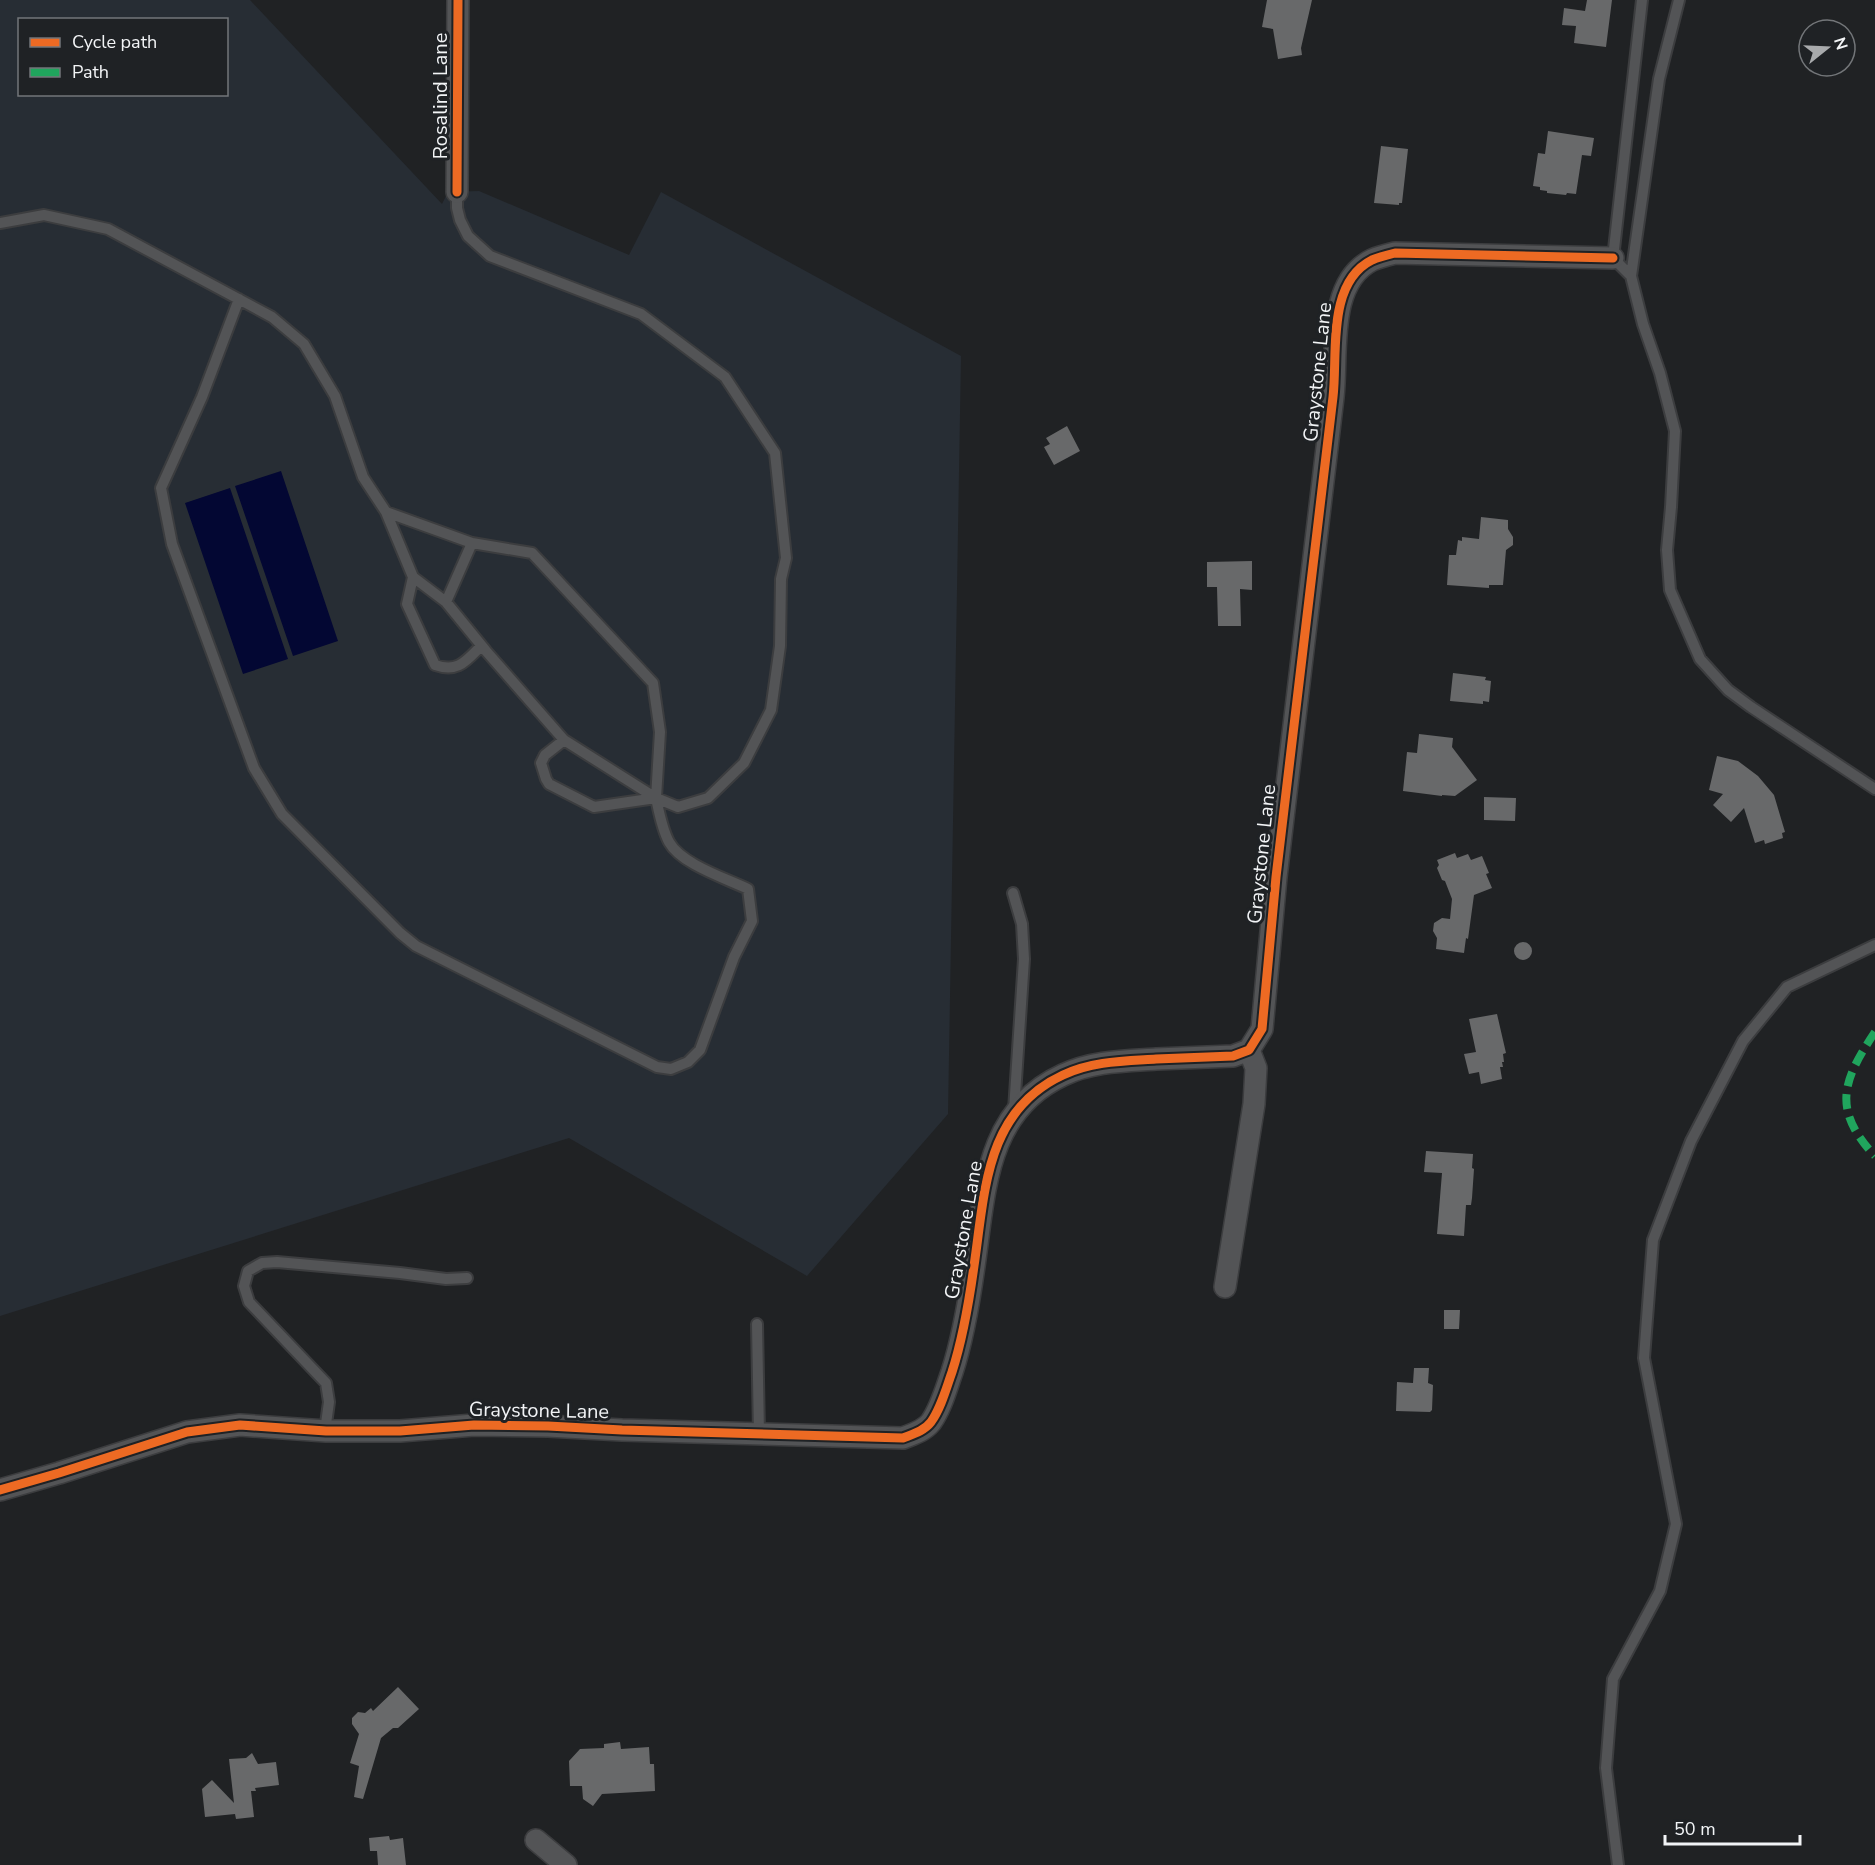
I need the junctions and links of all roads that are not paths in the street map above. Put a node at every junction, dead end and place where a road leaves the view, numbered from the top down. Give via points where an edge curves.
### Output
1 (458, 0) edge
2 (1642, 0) edge
3 (1679, 0) edge
4 (458, 192) joint
5 (0, 223) edge
6 (1613, 258) junction
7 (1631, 276) junction
8 (239, 299) junction
9 (386, 512) junction
10 (472, 543) junction
11 (413, 577) junction
12 (446, 602) junction
13 (481, 646) junction
14 (564, 740) junction
15 (1875, 789) edge
16 (656, 798) junction
17 (1013, 893) dead end
18 (1875, 945) edge
19 (1250, 1050) junction
20 (1014, 1113) junction
21 (467, 1278) dead end
22 (1225, 1287) dead end
23 (757, 1324) dead end
24 (325, 1431) junction
25 (759, 1434) junction
26 (0, 1490) edge
27 (536, 1840) dead end
28 (566, 1865) edge
29 (1618, 1865) edge

1 - 4 street, Rosalind Lane
2 - 6 lane
3 - 7 lane via 1659,79
4 - 16 lane via 460,220 468,236 490,256 641,314 725,377 775,453 786,558 771,710 744,764 708,798 678,807
5 - 8 lane via 44,215 108,229
6 - 7 lane
6 - 19 street, Graystone Lane via 1395,253 1372,260 1352,276 1347,286 1337,322 1334,397 1276,878 1262,1029
7 - 15 lane via 1675,431 1667,550 1670,590 1700,659 1728,690
8 - 9 lane via 272,317 304,344 335,396 363,477
8 - 16 lane via 202,397 161,488 172,544 254,768 282,814 416,946 657,1067 671,1069 688,1062 700,1050 734,957 752,921 748,889 682,859 669,843
9 - 10 lane
9 - 11 lane
10 - 12 lane
10 - 16 lane via 532,553 653,683 660,732
11 - 12 lane
11 - 13 lane via 407,604 435,665 447,669 461,665
12 - 13 lane
13 - 14 lane
14 - 16 lane
14 - 16 lane via 541,763 549,784 594,807
17 - 20 lane via 1022,924 1024,959
18 - 29 lane via 1787,987 1743,1041 1691,1140 1653,1240 1644,1358 1676,1524 1660,1591 1613,1679 1606,1768
19 - 20 street, Graystone Lane via 1233,1056 1110,1061 1087,1067 1046,1084
19 - 22 street via 1256,1068 1254,1104
20 - 25 street, Graystone Lane via 989,1172 965,1322 944,1396 930,1423 903,1438
21 - 24 lane via 277,1262 262,1263 248,1271 244,1286 249,1302 326,1383 329,1402
23 - 25 lane
24 - 25 street, Graystone Lane via 400,1431 474,1425
24 - 26 street, Graystone Lane via 240,1425 187,1432
27 - 28 street

